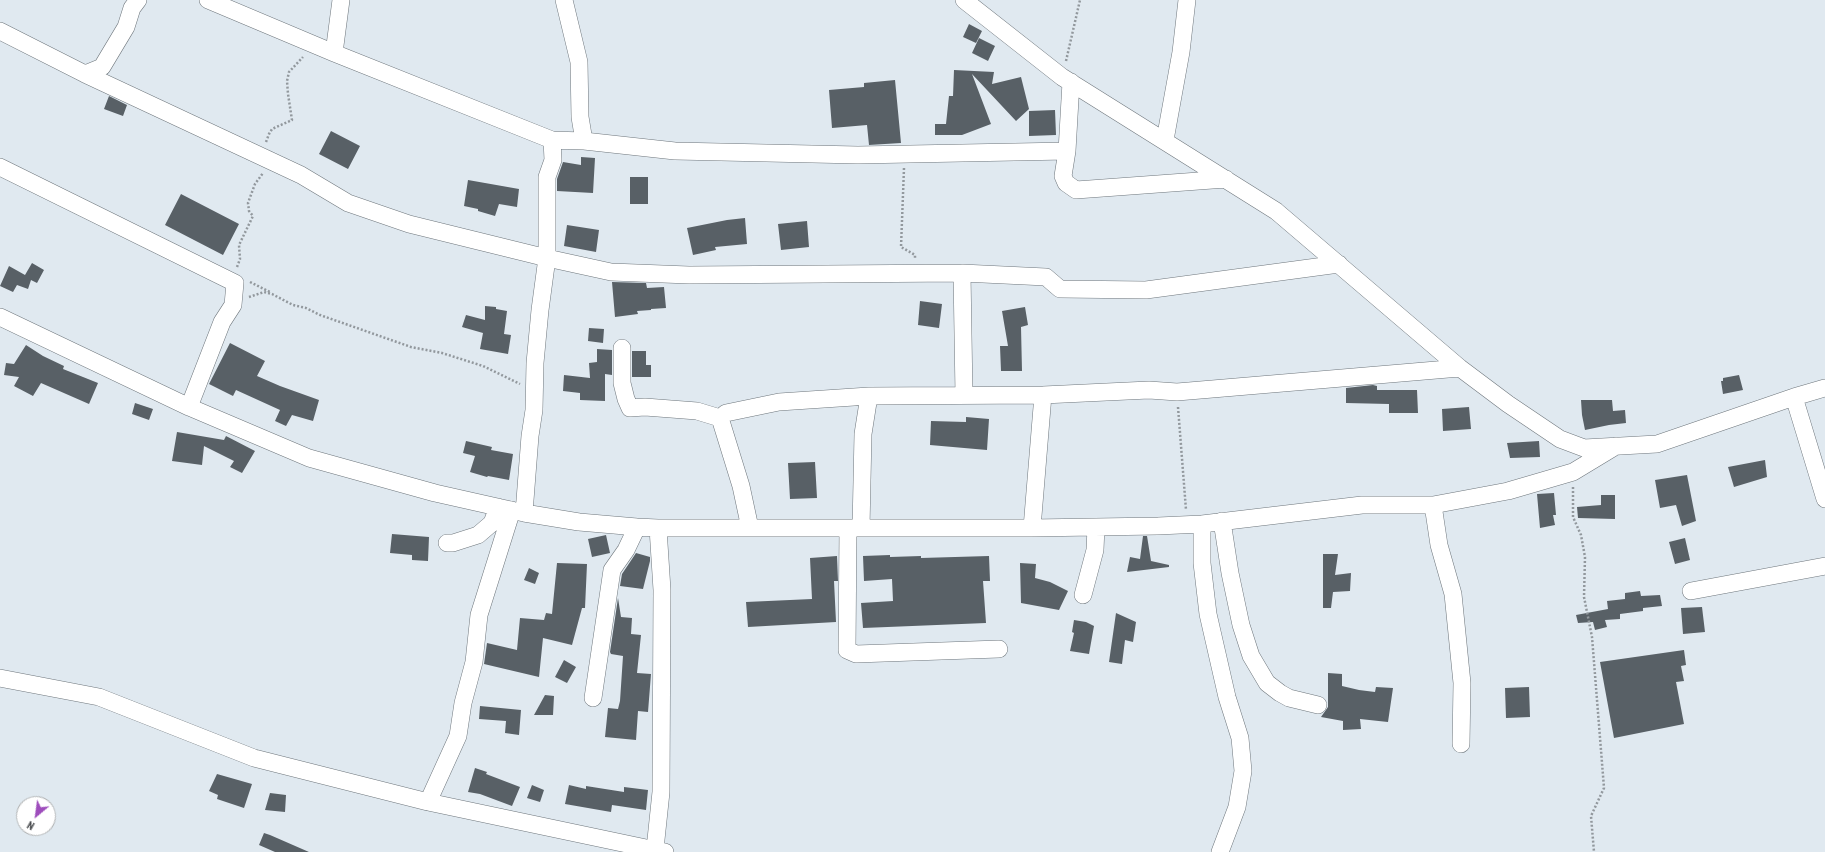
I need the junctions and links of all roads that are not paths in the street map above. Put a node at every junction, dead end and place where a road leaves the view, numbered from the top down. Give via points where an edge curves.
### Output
1 (138, 0) edge
2 (208, 0) edge
3 (341, 0) edge
4 (564, 0) edge
5 (964, 0) edge
6 (1187, 0) edge
7 (0, 31) edge
8 (334, 53) junction
9 (85, 74) junction
10 (1067, 80) junction
11 (552, 140) junction
12 (1165, 140) junction
13 (584, 141) junction
14 (1067, 151) junction
15 (0, 167) edge
16 (1226, 179) junction
17 (547, 258) junction
18 (1339, 264) junction
19 (962, 273) junction
20 (0, 317) edge
21 (622, 348) dead end
22 (1460, 368) junction
23 (1825, 388) edge
24 (964, 395) junction
25 (1043, 395) junction
26 (869, 396) junction
27 (1794, 397) junction
28 (189, 407) junction
29 (720, 418) junction
30 (1616, 446) junction
31 (1825, 499) edge
32 (1433, 505) junction
33 (512, 510) junction
34 (1222, 521) junction
35 (1194, 524) junction
36 (637, 527) junction
37 (1096, 527) junction
38 (658, 528) junction
39 (750, 528) junction
40 (855, 528) junction
41 (1032, 528) junction
42 (448, 543) dead end
43 (1825, 566) edge
44 (1691, 591) dead end
45 (1083, 595) dead end
46 (999, 649) dead end
47 (0, 678) edge
48 (593, 698) dead end
49 (1318, 705) dead end
50 (1461, 744) dead end
51 (428, 802) junction
52 (660, 850) edge
53 (1220, 852) edge

1 - 9 street via 102,67
2 - 8 street
3 - 8 street
4 - 13 street via 579,62 580,117
5 - 10 street
6 - 12 street via 1181,52
7 - 9 street
8 - 11 street
9 - 17 street via 301,175 348,203 409,224
10 - 12 street
10 - 14 street
11 - 13 street
11 - 17 street via 553,160 547,177
12 - 16 street
13 - 14 street via 675,151 858,155
14 - 16 street via 1063,176 1066,183 1076,190
15 - 28 street via 235,283 233,305 222,322
16 - 18 street via 1276,211
17 - 19 street via 611,272 689,275
17 - 33 street via 535,363 535,396
18 - 19 street via 1146,290 1060,289 1046,277
18 - 22 street
19 - 24 street
20 - 28 street
21 - 29 street via 622,383 630,408 697,411
22 - 25 street via 1177,392 1149,390
22 - 30 street via 1560,439 1584,448
23 - 27 street
24 - 25 street
24 - 26 street
25 - 41 street
26 - 29 street via 779,402 726,413
26 - 40 street
27 - 30 street via 1658,444
27 - 31 street
28 - 33 street via 309,458 435,493
29 - 39 street via 741,486
30 - 32 street via 1573,472 1508,491
32 - 34 street via 1362,505
32 - 50 street via 1438,545 1453,594 1462,683
33 - 36 street via 579,522
33 - 42 street via 492,522 478,535
33 - 51 street via 479,615 474,662 463,703 458,736
34 - 35 street
34 - 49 street via 1241,625 1252,656 1267,683 1280,694
35 - 37 street
35 - 53 street via 1208,614 1227,697 1240,738 1243,771 1237,807
36 - 38 street
36 - 48 street via 626,550 612,570
37 - 41 street
37 - 45 street via 1095,550
38 - 39 street
38 - 52 street via 662,590
39 - 40 street
40 - 41 street
40 - 46 street via 847,650 856,654
43 - 44 street
47 - 51 street via 99,697 254,758
51 - 52 street

